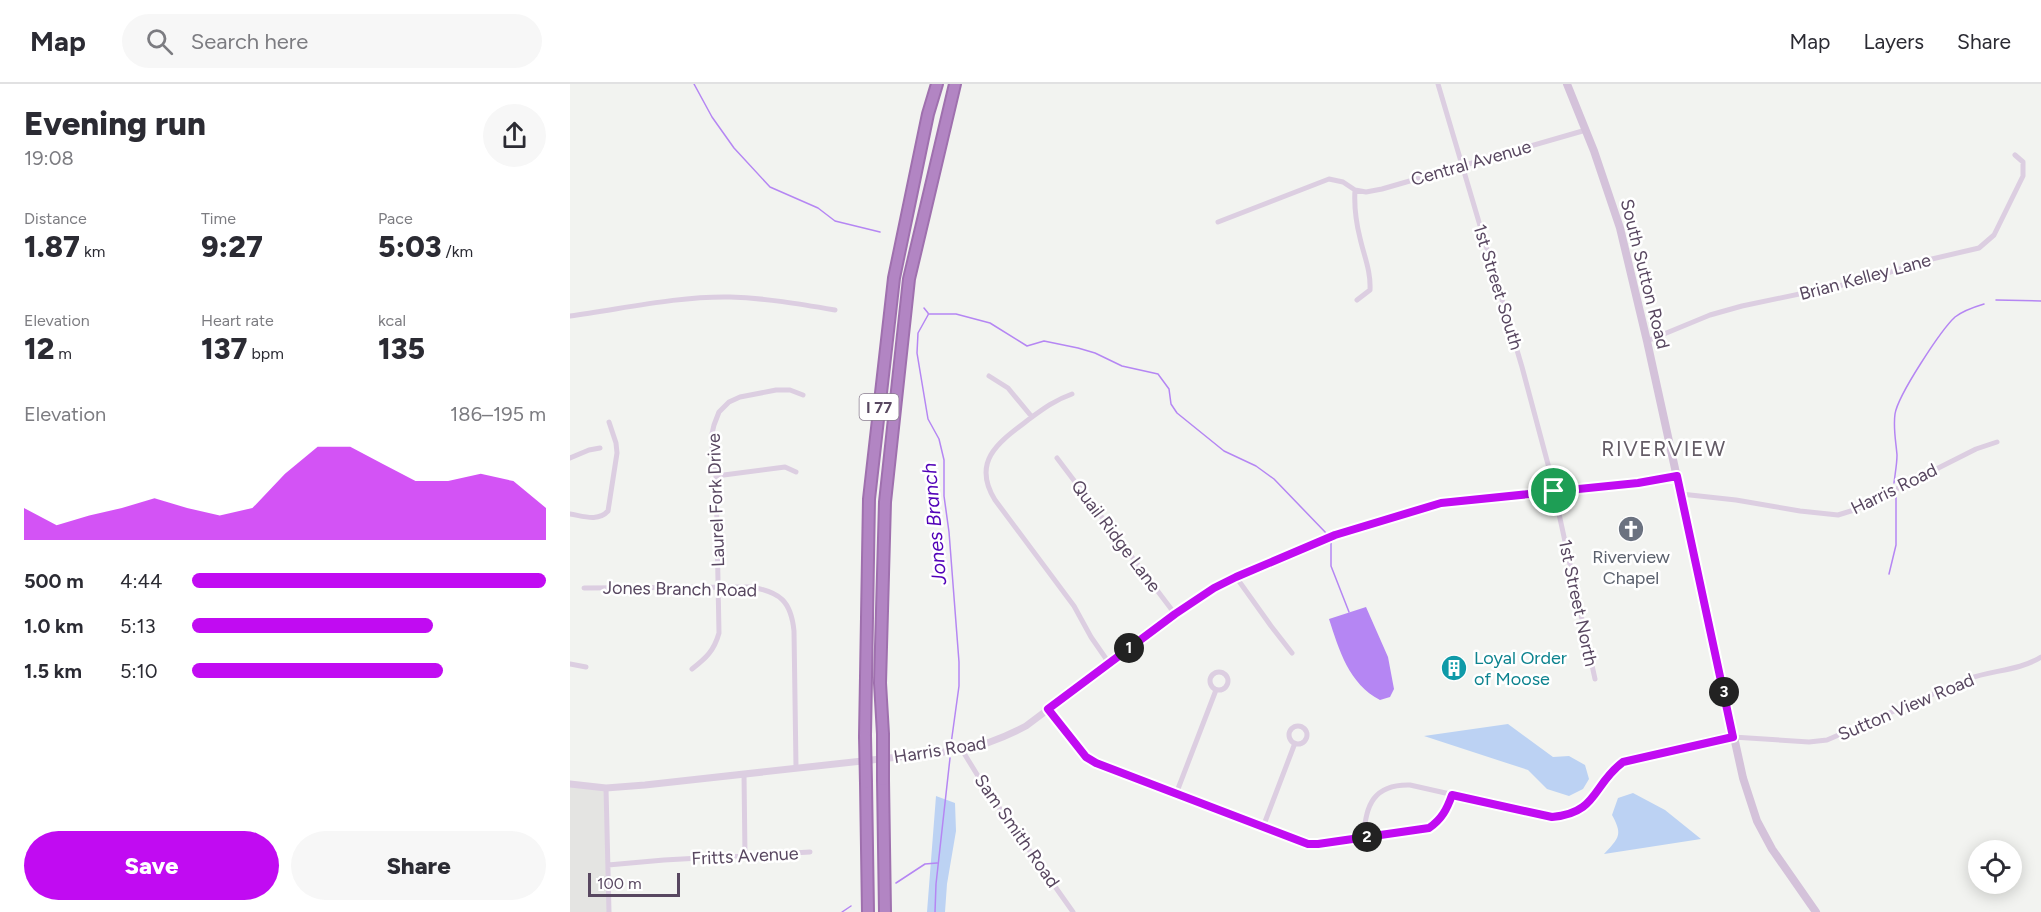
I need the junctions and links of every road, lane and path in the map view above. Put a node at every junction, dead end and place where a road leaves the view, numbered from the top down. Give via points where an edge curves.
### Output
1 (936, 84) edge
2 (955, 84) edge
3 (1438, 84) edge
4 (1567, 84) edge
5 (1586, 130) junction
6 (2016, 155) dead end
7 (1462, 166) junction
8 (1355, 190) junction
9 (1218, 222) dead end
10 (1357, 300) dead end
11 (835, 309) dead end
12 (570, 316) edge
13 (1647, 341) junction
14 (988, 376) dead end
15 (803, 394) dead end
16 (1072, 394) dead end
17 (1032, 417) junction
18 (609, 422) dead end
19 (1997, 442) dead end
20 (600, 448) dead end
21 (570, 458) edge
22 (1057, 458) dead end
23 (795, 472) dead end
24 (716, 476) junction
25 (1677, 476) junction
26 (1554, 491) junction
27 (1681, 494) junction
28 (570, 514) edge
29 (1236, 577) junction
30 (584, 588) dead end
31 (718, 588) junction
32 (1175, 614) junction
33 (1293, 652) dead end
34 (2041, 657) edge
35 (1109, 663) junction
36 (570, 664) edge
37 (586, 667) dead end
38 (692, 669) dead end
39 (1595, 679) dead end
40 (1216, 690) dead end
41 (1048, 709) junction
42 (1733, 737) junction
43 (1295, 743) dead end
44 (962, 750) junction
45 (796, 767) junction
46 (744, 774) junction
47 (570, 784) edge
48 (606, 788) junction
49 (1176, 794) junction
50 (1452, 795) junction
51 (1263, 827) junction
52 (1364, 837) junction
53 (810, 852) dead end
54 (745, 856) junction
55 (608, 865) junction
56 (609, 912) edge
57 (868, 912) edge
58 (885, 912) edge
59 (1072, 912) edge
60 (1816, 912) edge

1 - 57 highway, I 77, bridge via 894,278 869,499 865,735
2 - 58 highway, I 77, bridge via 909,279 885,502 880,683
3 - 7 street, 1st Street South
4 - 5 main road, South Sutton Road
5 - 7 street, Central Avenue
5 - 13 main road, South Sutton Road via 1620,228
6 - 13 street, Brian Kelley Lane via 2023,162 2023,176 1994,236 1979,248 1919,262 1871,279 1742,306
7 - 8 street, Central Avenue via 1382,189
7 - 26 street, 1st Street South via 1522,366
8 - 9 street via 1329,179
8 - 10 street via 1356,218 1371,278 1370,290
11 - 12 street via 764,298 727,297
13 - 25 main road, South Sutton Road
14 - 17 street via 1008,388
15 - 24 street, Laurel Fork Drive via 776,390 729,402 719,412 711,438
16 - 17 street via 1057,399
17 - 35 street via 992,451 986,476 989,489 1074,606
18 - 28 street via 617,453 608,512 597,518
19 - 27 street, Harris Road via 1838,515
20 - 21 street
22 - 32 street, Quail Ridge Lane
23 - 24 street via 785,467
24 - 31 street, Laurel Fork Drive
25 - 26 street, Harris Road
25 - 27 main road, South Sutton Road
26 - 29 street, Harris Road via 1418,509 1335,535
26 - 39 street, 1st Street North
27 - 42 main road, South Sutton Road
29 - 32 street, Harris Road
29 - 33 street
30 - 31 street, Jones Branch Road
31 - 38 street, Laurel Fork Drive via 719,633 715,646
31 - 45 street, Jones Branch Road via 774,592 789,608 795,631
32 - 35 street, Harris Road
34 - 42 street, Sutton View Road via 2019,667 1974,677 1827,740
35 - 41 street, Harris Road
36 - 37 street
40 - 49 street
41 - 44 street, Harris Road via 1004,738
41 - 49 street via 1086,757
42 - 50 street, Sutton View Road via 1623,762 1611,771 1590,801 1567,816 1552,817
42 - 60 main road, South Sutton Road via 1757,821
43 - 51 street
44 - 45 street, Harris Road
44 - 59 street, Sam Smith Road
45 - 46 street, Harris Road
46 - 48 street, Harris Road
46 - 54 street
47 - 48 street, Harris Road
48 - 55 street
49 - 51 street
50 - 52 street via 1446,811 1429,828
50 - 52 street, Sutton View Road via 1410,785 1385,789 1368,808
51 - 52 street via 1308,844
53 - 54 street, Fritts Avenue
54 - 55 street, Fritts Avenue
55 - 56 street

